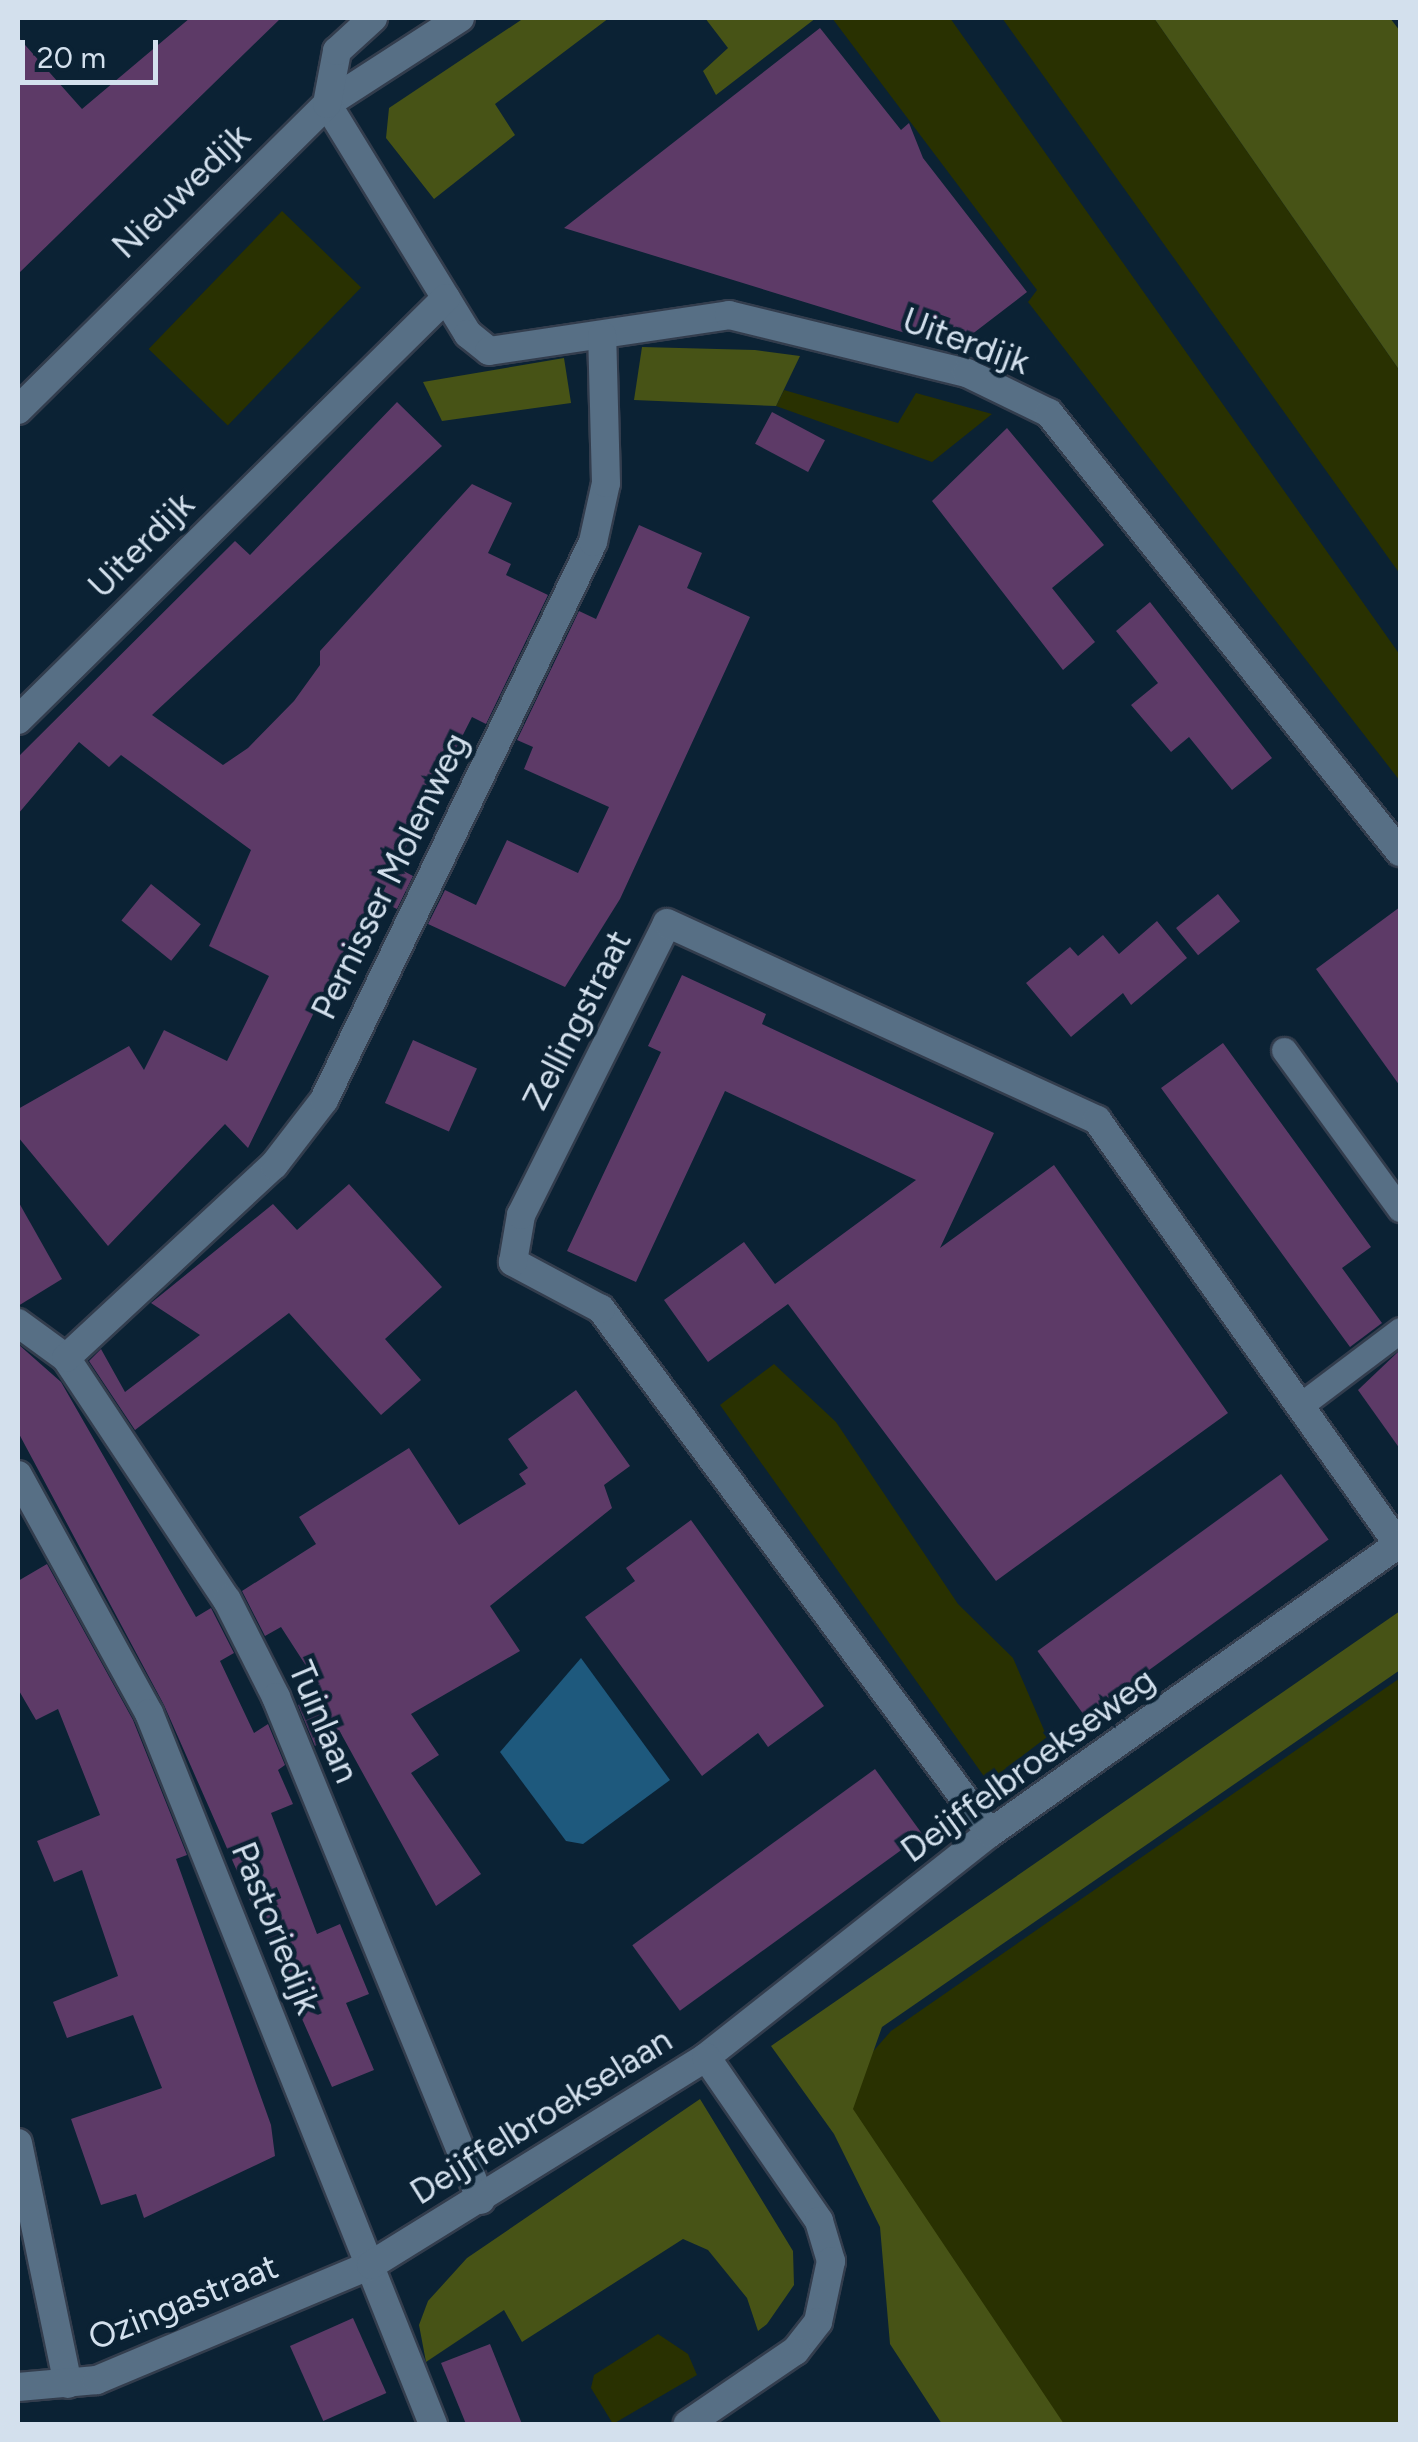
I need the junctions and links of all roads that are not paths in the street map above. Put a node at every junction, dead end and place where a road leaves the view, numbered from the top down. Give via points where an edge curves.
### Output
1 (373, 18) edge
2 (460, 18) edge
3 (327, 104) junction
4 (446, 298) junction
5 (602, 335) junction
6 (18, 410) edge
7 (18, 720) edge
8 (1400, 852) edge
9 (1284, 1050) dead end
10 (1400, 1209) edge
11 (18, 1323) edge
12 (1400, 1330) edge
13 (66, 1358) junction
14 (1301, 1405) junction
15 (18, 1475) edge
16 (1399, 1544) edge
17 (990, 1834) junction
18 (706, 2057) junction
19 (18, 2144) edge
20 (481, 2200) junction
21 (371, 2265) junction
22 (68, 2384) junction
23 (18, 2387) edge
24 (433, 2424) edge
25 (688, 2424) edge

1 - 3 street via 337,51
2 - 3 street, Nieuwedijk
3 - 4 street, Uiterdijk
3 - 6 street, Nieuwedijk
4 - 5 street, Uiterdijk via 489,351
4 - 7 street, Uiterdijk
5 - 8 street, Uiterdijk via 729,315 967,373 1049,413
5 - 13 street, Pernisser Molenweg via 606,483 593,542 324,1100 274,1165
9 - 10 lane
11 - 13 street, Tuinlaan
12 - 14 lane
13 - 20 street, Tuinlaan via 226,1600 276,1698
14 - 16 street, Zellingstraat
14 - 17 street, Zellingstraat via 1097,1120 668,923 522,1214 513,1262 601,1309
15 - 21 street, Pastoriedijk via 150,1713
16 - 17 street, Deijffelbroekseweg
17 - 18 street, Deijffelbroekseweg
18 - 20 street, Deijffelbroekselaan
18 - 25 street, Deijffelbroekselaan via 819,2222 831,2261 818,2322 796,2351
19 - 22 street
20 - 21 street, Deijffelbroekselaan
21 - 22 street, Ozingastraat
21 - 24 street, Pastoriedijk
22 - 23 street, Ozingastraat

